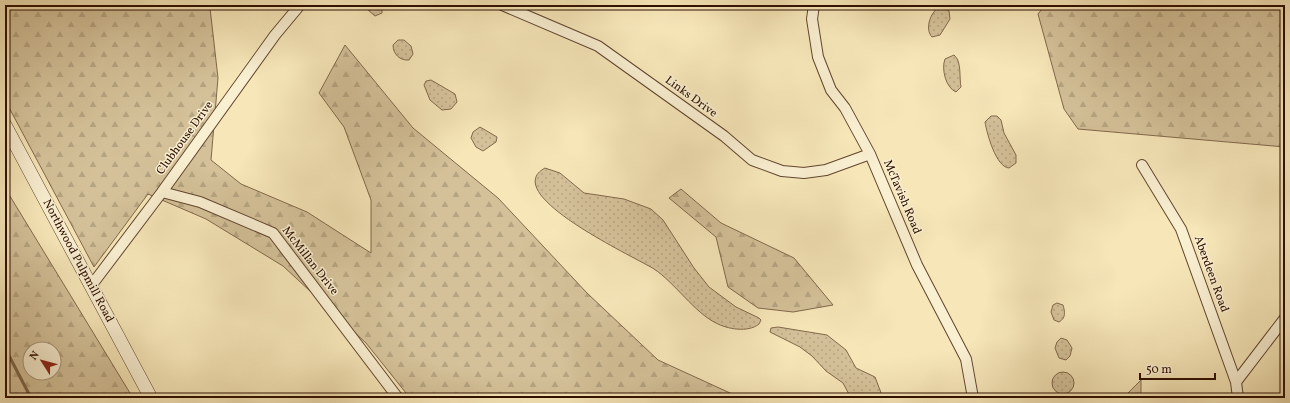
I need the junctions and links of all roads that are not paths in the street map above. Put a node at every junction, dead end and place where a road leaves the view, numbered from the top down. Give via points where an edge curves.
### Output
1 (300, 5) edge
2 (502, 5) edge
3 (814, 5) edge
4 (5, 125) edge
5 (870, 154) junction
6 (1142, 165) dead end
7 (162, 192) junction
8 (91, 286) junction
9 (1285, 318) edge
10 (1236, 382) junction
11 (151, 398) edge
12 (398, 398) edge
13 (973, 398) edge
14 (1238, 398) edge

1 - 7 street, Clubhouse Drive via 275,35
2 - 5 street, Links Drive via 598,46 724,136 752,160 782,171 804,174 826,170
3 - 5 street, McTavish Road via 812,19 818,57 831,90 845,108
4 - 8 street, Northwood Pulpmill Road
5 - 13 street, McTavish Road via 917,266 966,359
6 - 10 street, Aberdeen Road via 1181,229
7 - 8 street, Clubhouse Drive
7 - 12 street, McMillan Drive via 200,202 273,233
8 - 11 street, Northwood Pulpmill Road
9 - 10 street
10 - 14 street, Aberdeen Road

